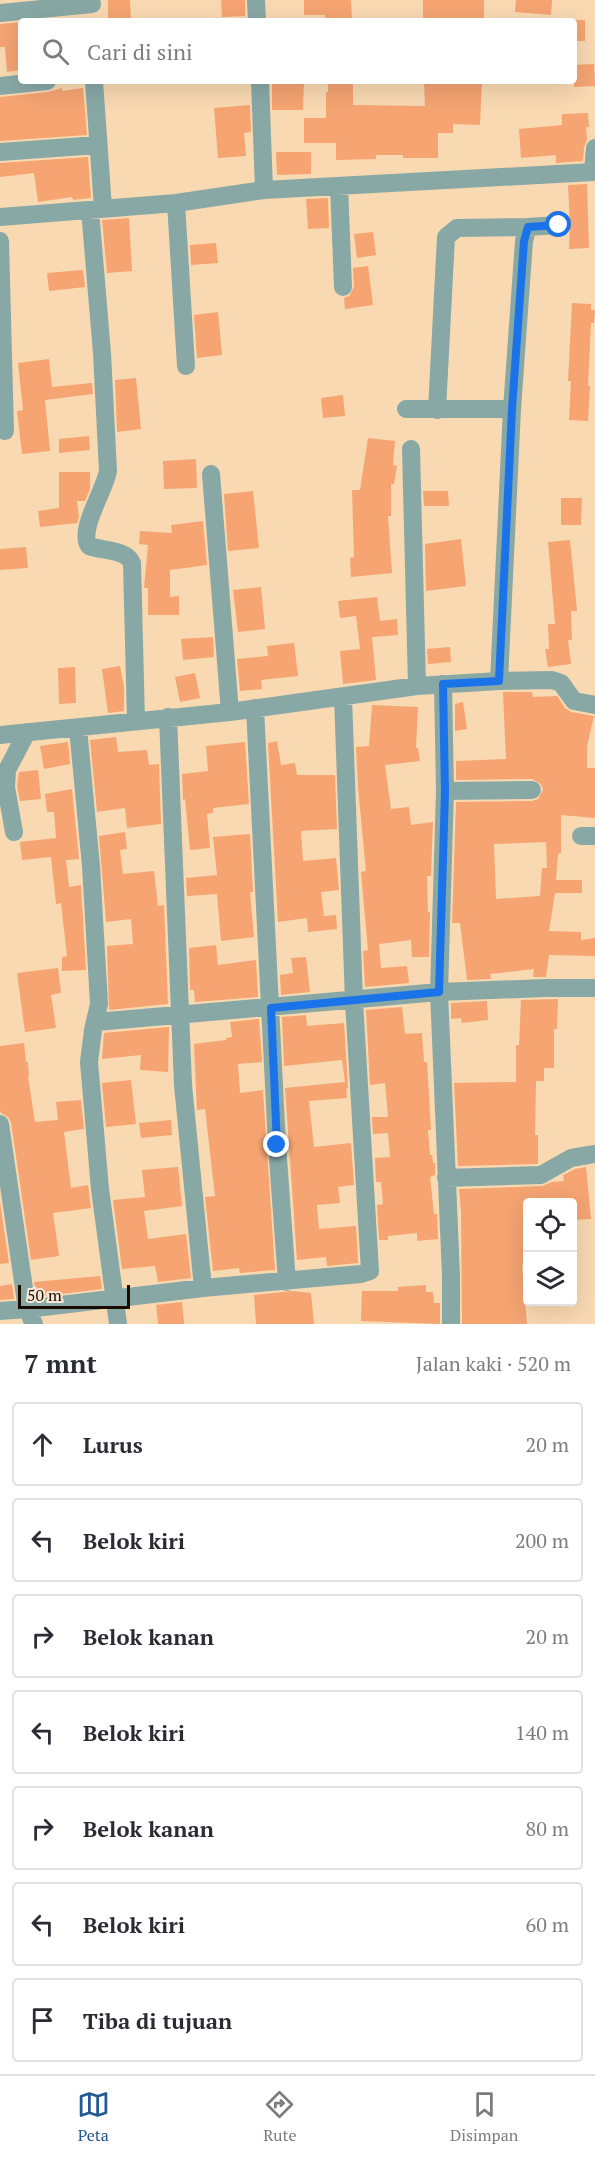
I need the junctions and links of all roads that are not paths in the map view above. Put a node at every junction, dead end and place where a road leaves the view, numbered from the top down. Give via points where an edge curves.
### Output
1 (256, 0) edge
2 (68, 4) edge
3 (92, 8) edge
4 (0, 13) edge
5 (257, 18) edge
6 (18, 84) edge
7 (94, 84) edge
8 (260, 84) edge
9 (0, 86) edge
10 (98, 145) junction
11 (595, 148) edge
12 (0, 152) edge
13 (339, 186) junction
14 (264, 189) junction
15 (176, 203) junction
16 (96, 209) junction
17 (0, 217) edge
18 (559, 225) dead end
19 (528, 227) junction
20 (0, 241) edge
21 (343, 287) dead end
22 (186, 366) dead end
23 (406, 408) dead end
24 (512, 409) junction
25 (437, 410) junction
26 (5, 431) dead end
27 (411, 449) dead end
28 (211, 474) dead end
29 (499, 681) junction
30 (443, 684) junction
31 (417, 686) junction
32 (343, 697) junction
33 (595, 705) edge
34 (255, 708) junction
35 (230, 712) junction
36 (168, 717) junction
37 (136, 721) junction
38 (78, 728) junction
39 (27, 732) junction
40 (0, 735) edge
41 (532, 790) dead end
42 (445, 791) junction
43 (14, 832) dead end
44 (595, 988) edge
45 (439, 992) junction
46 (354, 1001) junction
47 (271, 1008) junction
48 (181, 1014) junction
49 (96, 1022) junction
50 (0, 1124) edge
51 (595, 1154) edge
52 (446, 1178) junction
53 (287, 1282) junction
54 (203, 1288) junction
55 (116, 1298) junction
56 (0, 1311) edge
57 (31, 1316) edge
58 (118, 1324) edge
59 (451, 1324) edge

1 - 5 street
2 - 3 street
2 - 4 street
6 - 9 street
7 - 10 street
8 - 14 street
10 - 12 street
10 - 16 street
11 - 13 street via 593,172
13 - 14 street
13 - 21 street
14 - 15 street
15 - 16 street
15 - 22 street
16 - 17 street
16 - 37 street via 108,471 86,529 86,539 89,546 124,555 132,563
18 - 19 street
19 - 24 street
19 - 25 street via 457,228 446,237
20 - 26 street
23 - 25 street
24 - 25 street
24 - 29 street
27 - 31 street
28 - 35 street
29 - 30 street
29 - 33 street via 552,680 561,683 574,701
30 - 31 street
30 - 42 street
31 - 32 street
32 - 34 street
32 - 46 street
34 - 35 street
34 - 47 street
35 - 36 street
36 - 37 street
36 - 48 street
37 - 38 street
38 - 39 street
38 - 49 street via 92,889 99,1004
39 - 40 street
39 - 43 street via 7,770
41 - 42 street
42 - 45 street
44 - 45 street
45 - 46 street
45 - 52 street
46 - 47 street
46 - 53 street via 371,1269 361,1274
47 - 48 street
47 - 53 street
48 - 49 street
48 - 54 street via 183,1085
49 - 55 street via 89,1062 100,1189
50 - 57 street
51 - 52 street via 571,1158 541,1175
52 - 59 street
53 - 54 street
54 - 55 street
55 - 57 street
55 - 58 street
56 - 57 street

